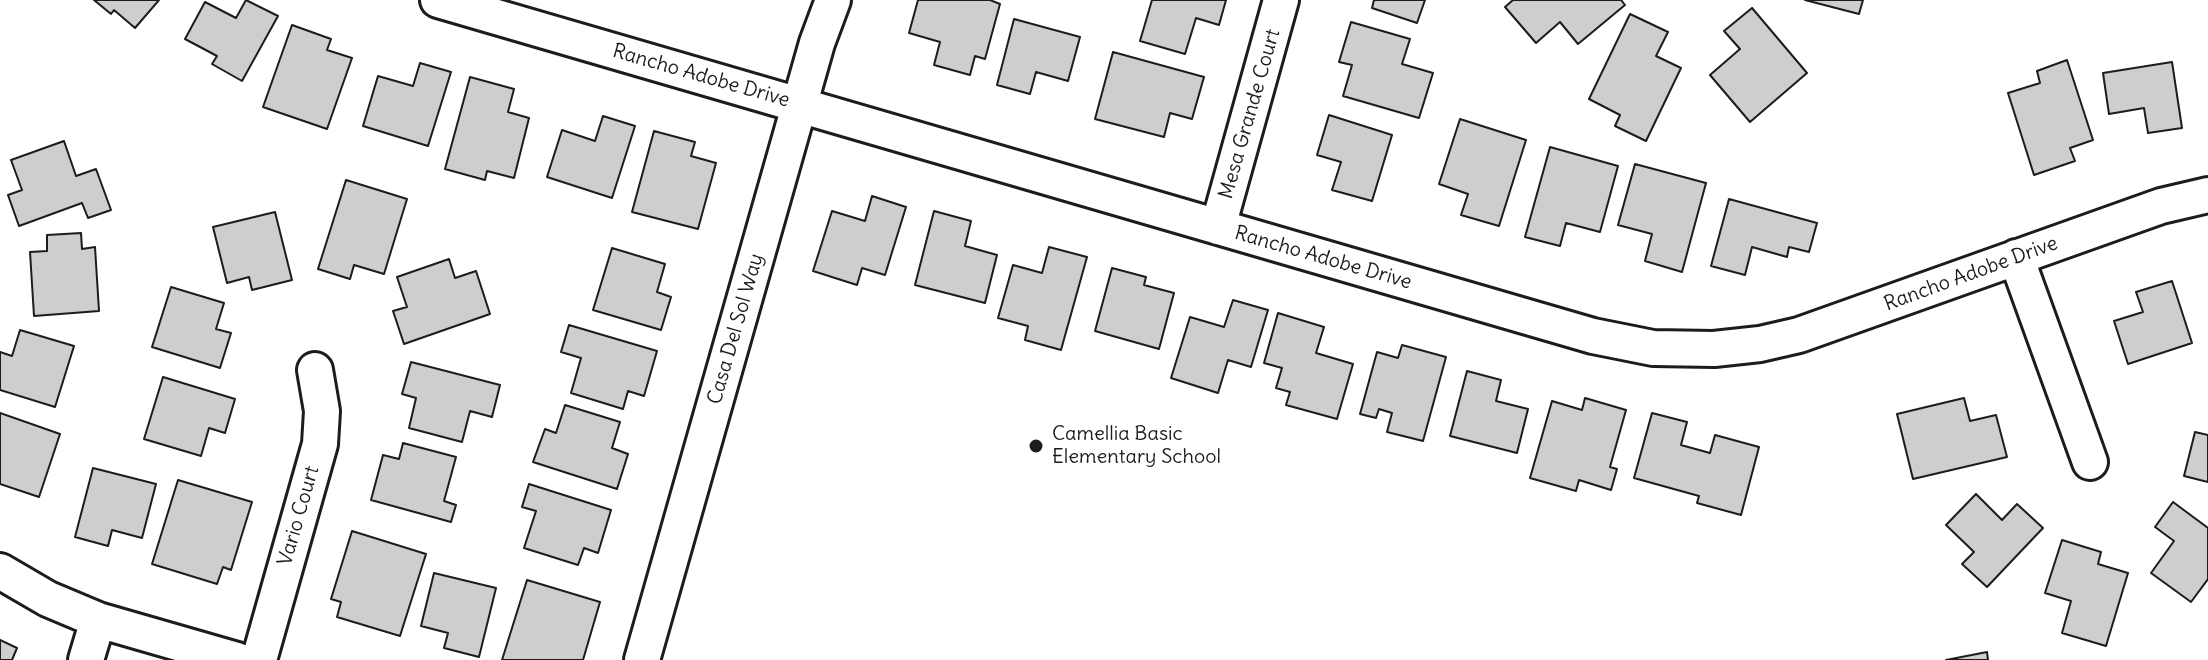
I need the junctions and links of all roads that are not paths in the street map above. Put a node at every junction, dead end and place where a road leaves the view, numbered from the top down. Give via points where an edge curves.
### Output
1 (438, 0) edge
2 (833, 0) edge
3 (1281, 0) edge
4 (800, 105) junction
5 (2208, 195) edge
6 (1218, 227) junction
7 (2016, 257) junction
8 (315, 370) dead end
9 (2090, 462) dead end
10 (0, 571) edge
11 (98, 620) junction
12 (86, 660) edge
13 (237, 660) edge
14 (259, 660) edge
15 (642, 660) edge

1 - 4 street, Rancho Adobe Drive
2 - 4 street, Casa Del Sol Way
3 - 6 street, Mesa Grande Court
4 - 6 street, Rancho Adobe Drive
4 - 15 street, Casa Del Sol Way
5 - 7 street, Rancho Adobe Drive
6 - 7 street, Rancho Adobe Drive via 1593,336 1653,348 1714,349 1799,335
7 - 9 street
8 - 14 street, Vario Court via 322,411 320,444
10 - 11 street
11 - 12 street
11 - 13 street

